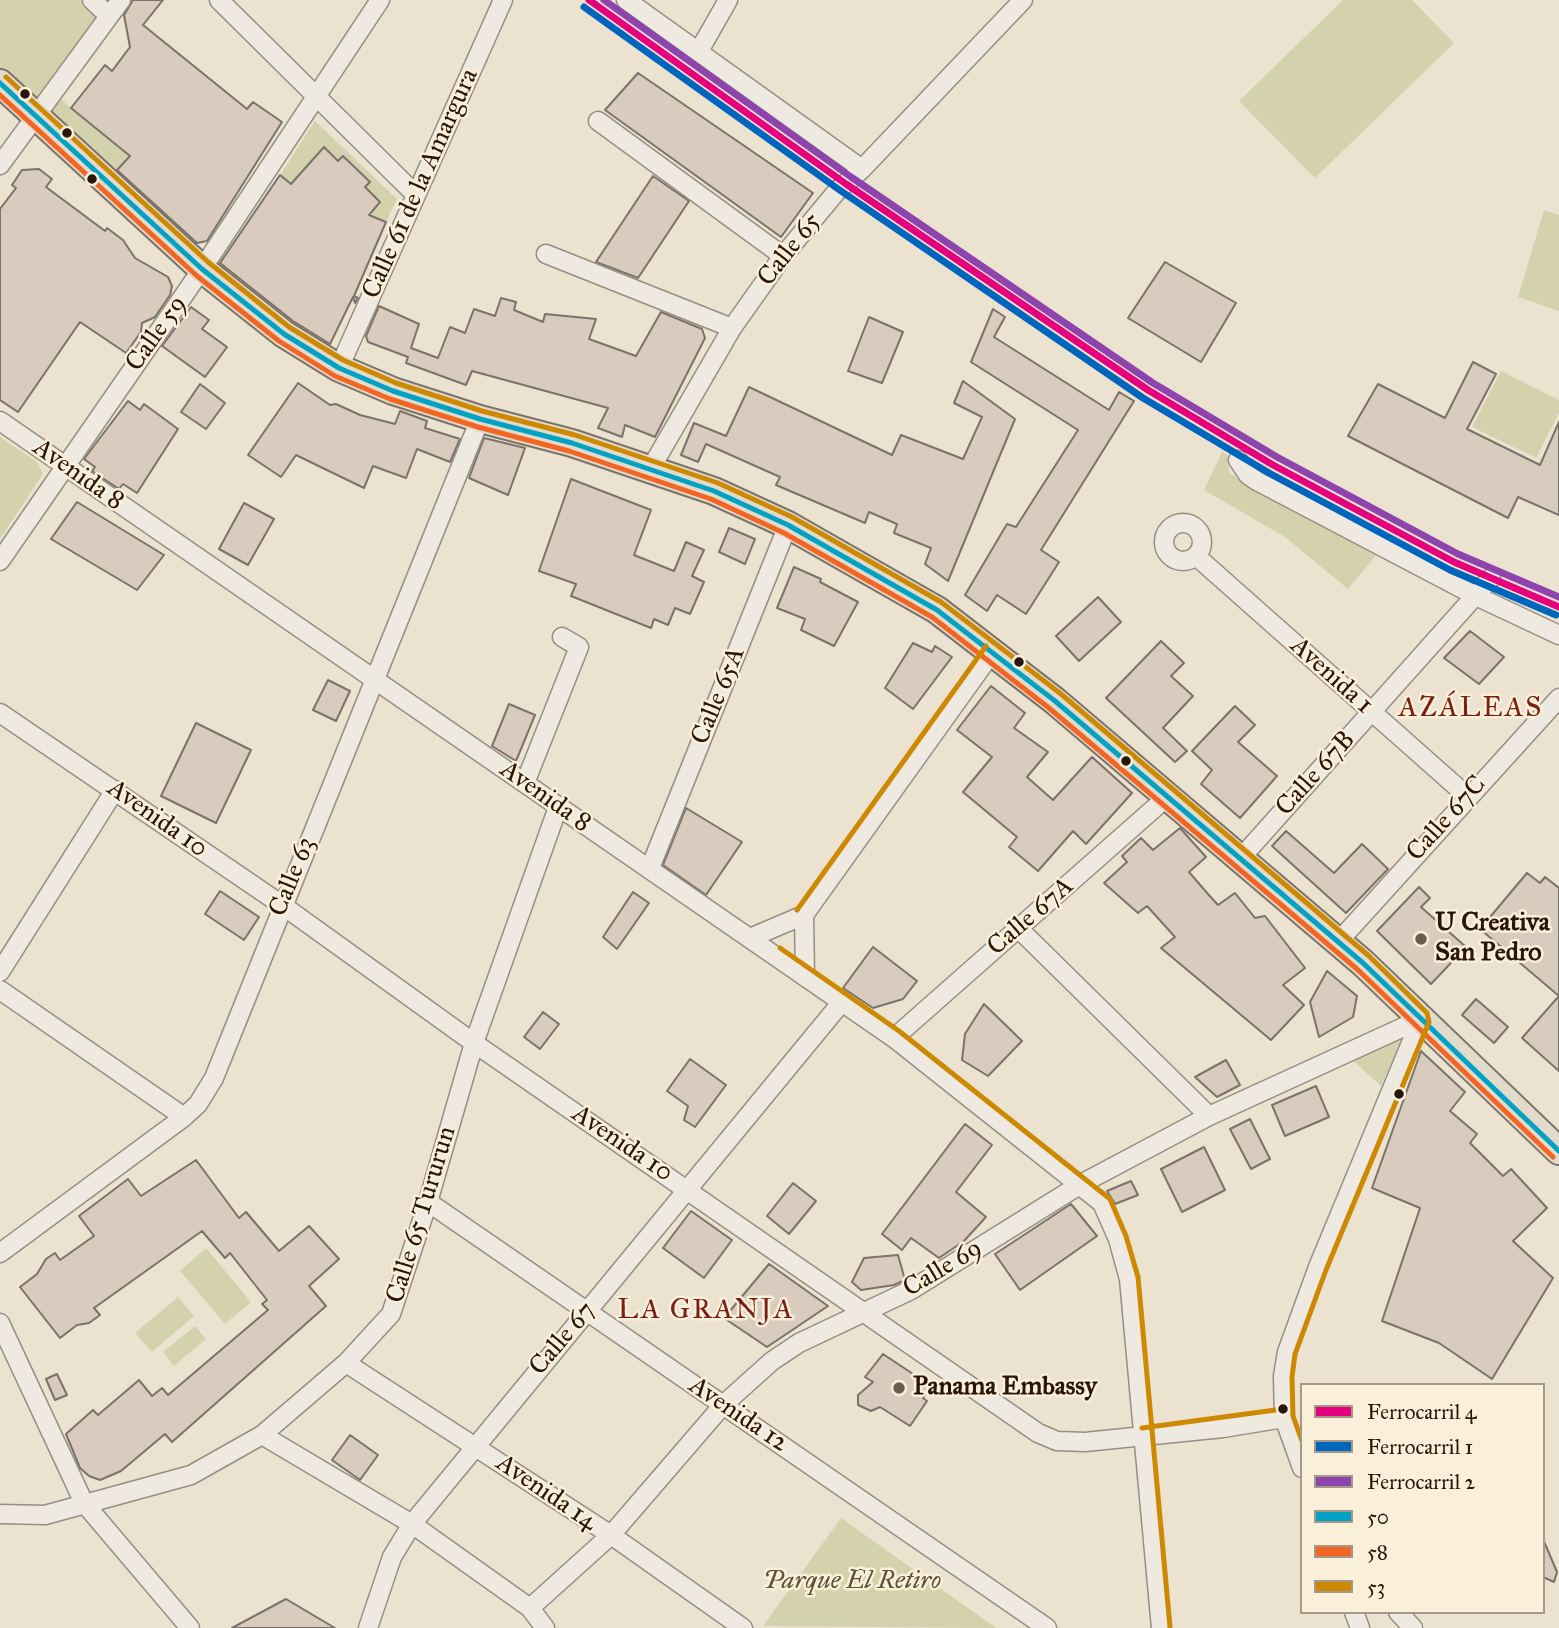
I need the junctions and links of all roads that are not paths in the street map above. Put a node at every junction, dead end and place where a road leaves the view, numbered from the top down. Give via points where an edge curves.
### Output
1 (92, 0) edge
2 (121, 0) edge
3 (219, 0) edge
4 (380, 0) edge
5 (503, 0) edge
6 (626, 0) edge
7 (729, 0) edge
8 (1023, 0) edge
9 (109, 16) junction
10 (699, 51) junction
11 (0, 83) edge
12 (317, 97) junction
13 (38, 116) junction
14 (598, 121) dead end
15 (0, 165) edge
16 (862, 169) junction
17 (416, 195) junction
18 (546, 254) dead end
19 (783, 256) junction
20 (202, 269) junction
21 (732, 328) junction
22 (339, 368) junction
23 (480, 419) junction
24 (0, 421) edge
25 (1238, 460) dead end
26 (65, 467) junction
27 (651, 468) junction
28 (788, 525) junction
29 (1196, 556) dead end
30 (0, 561) edge
31 (1491, 578) dead end
32 (1476, 596) junction
33 (1559, 635) edge
34 (562, 637) dead end
35 (993, 651) junction
36 (373, 677) junction
37 (1559, 698) edge
38 (0, 713) edge
39 (1372, 713) junction
40 (525, 783) junction
41 (116, 790) junction
42 (1467, 796) junction
43 (1167, 797) junction
44 (558, 807) junction
45 (1240, 859) junction
46 (650, 868) junction
47 (282, 905) junction
48 (804, 915) junction
49 (1018, 928) junction
50 (750, 938) junction
51 (1338, 942) junction
52 (0, 972) edge
53 (805, 977) junction
54 (0, 990) edge
55 (841, 1003) junction
56 (1421, 1019) junction
57 (894, 1038) junction
58 (474, 1043) junction
59 (1209, 1116) junction
60 (184, 1117) junction
61 (1559, 1151) edge
62 (1081, 1184) junction
63 (687, 1188) junction
64 (428, 1202) junction
65 (0, 1254) edge
66 (586, 1311) junction
67 (862, 1312) junction
68 (0, 1322) edge
69 (346, 1363) junction
70 (723, 1405) junction
71 (1284, 1418) junction
72 (262, 1436) junction
73 (1143, 1437) junction
74 (475, 1445) junction
75 (1300, 1462) edge
76 (84, 1503) junction
77 (0, 1514) edge
78 (412, 1524) junction
79 (611, 1535) junction
80 (530, 1608) junction
81 (1400, 1614) edge
82 (190, 1628) edge
83 (368, 1628) edge
84 (545, 1628) edge
85 (743, 1628) edge
86 (1047, 1628) edge
87 (1161, 1628) edge
88 (1413, 1628) edge

1 - 9 street
2 - 9 street
3 - 12 street
4 - 12 street, Calle 59
5 - 17 street, Calle 61 de la Amargura
6 - 10 street
7 - 10 street
8 - 16 street, Calle 65
9 - 13 street
10 - 16 street
11 - 13 highway
12 - 17 street
12 - 20 street, Calle 59
13 - 15 street
13 - 20 highway
14 - 19 street
16 - 19 street, Calle 65 via 837,191
17 - 22 street, Calle 61 de la Amargura
18 - 21 street
19 - 21 street, Calle 65
20 - 22 highway via 284,334
20 - 26 street, Calle 59
21 - 27 street, Calle 65
22 - 23 highway
23 - 27 highway
23 - 36 street, Calle 63
24 - 26 street, Avenida 8
25 - 32 street via 1257,481
26 - 30 street, Calle 59
26 - 36 street, Avenida 8
27 - 28 highway
28 - 35 highway via 926,604
28 - 46 street, Calle 65A
29 - 39 street, Avenida 1
31 - 32 street, Calle 67B
32 - 33 street
32 - 39 street, Calle 67B
34 - 40 street via 579,647
35 - 43 highway
35 - 48 street
36 - 40 street, Avenida 8
36 - 47 street, Calle 63
37 - 42 street, Calle 67C
38 - 41 street, Avenida 10
39 - 42 street, Avenida 1
39 - 45 street, Calle 67B
40 - 44 street, Avenida 8
41 - 47 street, Avenida 10
41 - 52 street
42 - 51 street, Calle 67C
43 - 45 highway
43 - 49 street, Calle 67A
44 - 46 street, Avenida 8
44 - 58 street, Calle 65 Tururun
45 - 51 highway
46 - 50 street, Avenida 8
47 - 58 street, Avenida 10
47 - 60 street, Calle 63 via 214,1078
48 - 50 street
48 - 53 street
49 - 57 street, Calle 67A
49 - 59 street
50 - 53 street, Avenida 8
51 - 56 highway
53 - 55 street, Avenida 8
54 - 60 street
55 - 57 street, Avenida 8
55 - 63 street, Calle 67
56 - 59 street, Calle 69
56 - 61 highway
56 - 71 street via 1295,1326 1283,1376
57 - 62 street, Avenida 8
58 - 63 street, Avenida 10
58 - 64 street, Calle 65 Tururun
59 - 62 street, Calle 69
60 - 65 street, Calle 63
62 - 67 street, Calle 69 via 911,1290
62 - 73 street, Avenida 8 via 1102,1203 1129,1279
63 - 66 street, Calle 67
63 - 67 street, Avenida 10
64 - 66 street, Avenida 12
64 - 69 street, Calle 65 Tururun via 391,1314
66 - 70 street, Avenida 12
66 - 74 street, Calle 67
67 - 70 street, Calle 69 via 781,1355
67 - 73 street, Avenida 10 via 1038,1433 1057,1441
68 - 76 street
69 - 72 street, Calle 65 Tururun
69 - 74 street, Avenida 14
70 - 79 street, Calle 69
70 - 86 street, Avenida 12
71 - 73 street, Avenida 10
71 - 75 street
72 - 76 street, Calle 65 Tururun via 191,1475
72 - 78 street
73 - 87 street, Avenida 8
74 - 78 street, Calle 67
74 - 79 street, Avenida 14
76 - 77 street, Calle 65 Tururun via 45,1515
76 - 82 street
78 - 80 street
78 - 83 street, Calle 67 via 392,1557
79 - 80 street, Calle 69
79 - 85 street, Avenida 14
80 - 84 street
81 - 88 street

